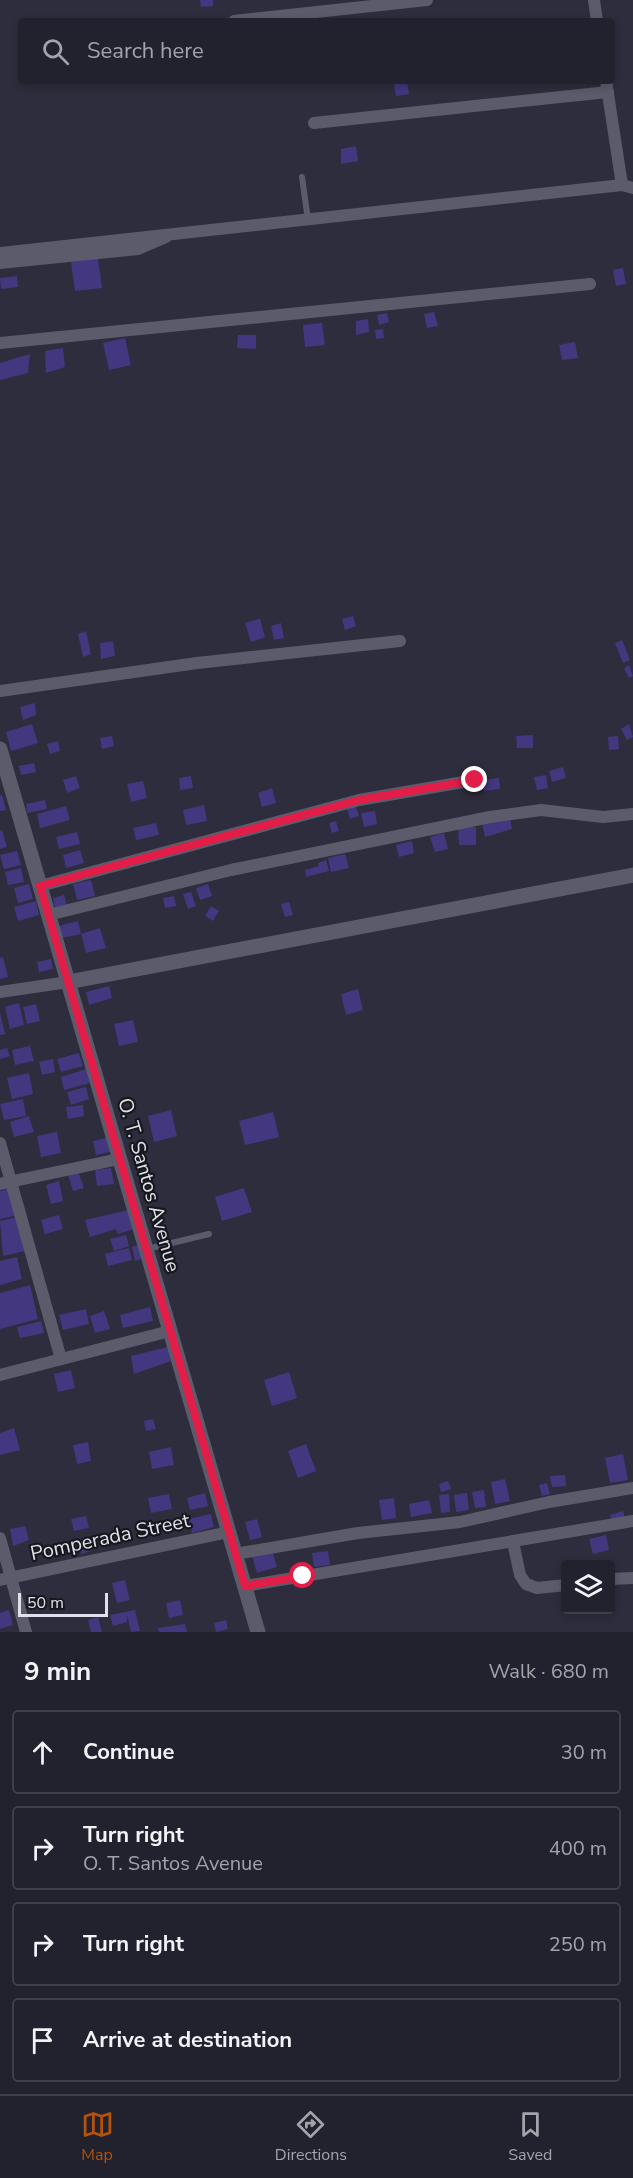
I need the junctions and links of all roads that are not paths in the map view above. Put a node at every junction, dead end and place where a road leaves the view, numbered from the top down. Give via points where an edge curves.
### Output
1 (428, 0) edge
2 (594, 0) edge
3 (262, 18) edge
4 (597, 18) edge
5 (607, 86) edge
6 (314, 123) dead end
7 (302, 177) dead end
8 (627, 187) edge
9 (308, 221) junction
10 (171, 234) junction
11 (0, 253) edge
12 (0, 264) edge
13 (590, 284) dead end
14 (0, 343) edge
15 (400, 641) dead end
16 (0, 691) edge
17 (0, 749) edge
18 (475, 780) dead end
19 (633, 814) edge
20 (633, 875) edge
21 (40, 886) junction
22 (48, 915) junction
23 (68, 982) junction
24 (0, 992) edge
25 (0, 1143) edge
26 (119, 1159) junction
27 (5, 1182) edge
28 (209, 1234) dead end
29 (146, 1249) junction
30 (170, 1330) junction
31 (61, 1359) junction
32 (0, 1375) edge
33 (633, 1488) edge
34 (633, 1521) edge
35 (229, 1532) junction
36 (0, 1538) edge
37 (513, 1542) junction
38 (235, 1554) junction
39 (633, 1578) edge
40 (6, 1579) edge
41 (615, 1579) edge
42 (245, 1586) junction
43 (561, 1586) edge
44 (26, 1632) edge
45 (258, 1632) edge

1 - 3 street
2 - 4 street
5 - 6 street
5 - 8 street
7 - 9 lane
8 - 9 street
9 - 10 street
10 - 11 street
10 - 12 street via 138,249
13 - 14 street
15 - 16 street via 198,663
17 - 21 street, O. T. Santos Avenue
18 - 21 street via 359,800
19 - 22 street via 603,817 541,810 490,817 242,867
20 - 23 street
21 - 22 street, O. T. Santos Avenue
22 - 23 street, O. T. Santos Avenue
23 - 24 street
23 - 26 street, O. T. Santos Avenue
25 - 27 street
26 - 27 street
26 - 29 street, O. T. Santos Avenue
27 - 31 street
28 - 29 lane
29 - 30 street, O. T. Santos Avenue
30 - 31 street
30 - 35 street, O. T. Santos Avenue
31 - 32 street
33 - 38 street via 460,1522 367,1532
34 - 37 street
35 - 38 street, O. T. Santos Avenue
35 - 40 street, Pomperada Street
36 - 40 street
37 - 42 street
37 - 43 street via 520,1575 526,1584 537,1588
38 - 42 street, O. T. Santos Avenue
39 - 41 street
40 - 44 street
42 - 45 street, O. T. Santos Avenue

